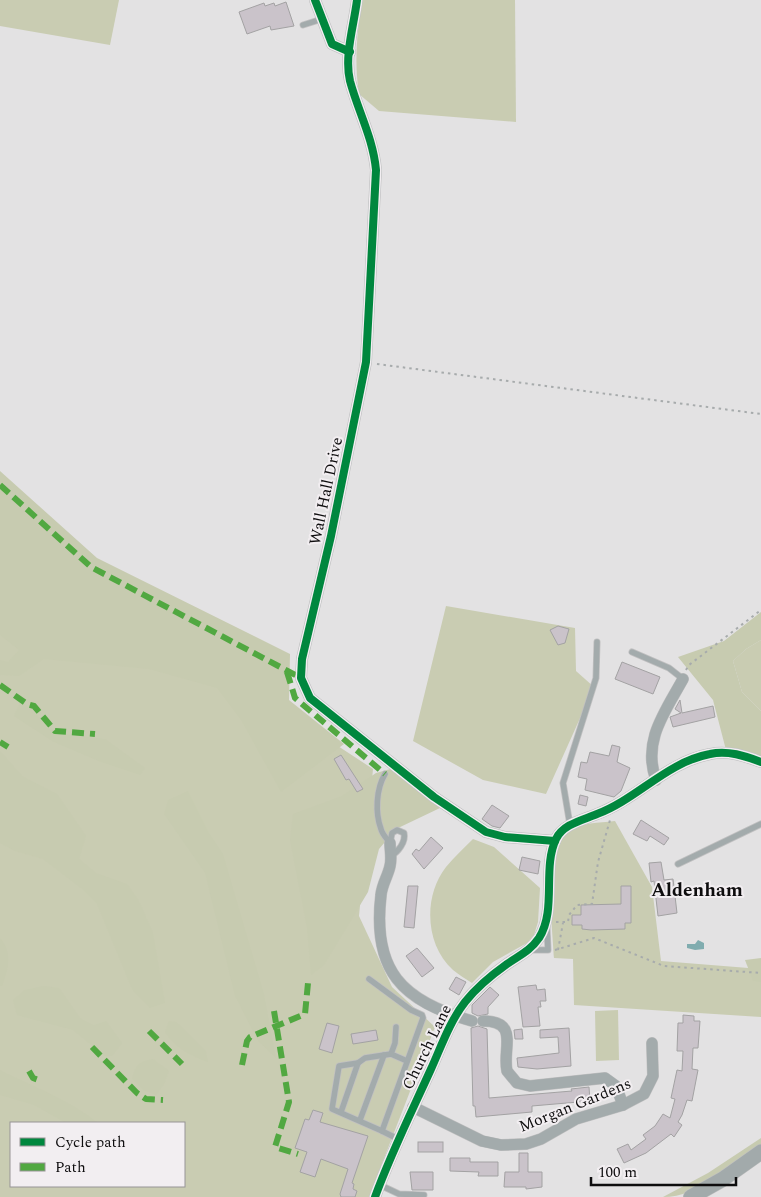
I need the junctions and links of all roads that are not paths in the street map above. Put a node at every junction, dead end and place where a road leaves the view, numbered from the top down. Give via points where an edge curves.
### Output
1 (315, 0) edge
2 (358, 0) edge
3 (322, 19) junction
4 (303, 25) dead end
5 (350, 52) junction
6 (597, 642) dead end
7 (632, 652) dead end
8 (683, 679) joint
9 (761, 762) edge
10 (385, 774) dead end
11 (656, 780) junction
12 (761, 824) edge
13 (570, 825) junction
14 (555, 841) junction
15 (390, 843) junction
16 (391, 856) junction
17 (678, 864) dead end
18 (547, 923) junction
19 (530, 950) junction
20 (369, 979) dead end
21 (421, 1008) junction
22 (456, 1015) junction
23 (396, 1027) dead end
24 (652, 1043) dead end
25 (392, 1054) junction
26 (384, 1055) junction
27 (407, 1061) junction
28 (358, 1063) junction
29 (623, 1105) junction
30 (413, 1107) junction
31 (341, 1112) junction
32 (360, 1120) junction
33 (382, 1131) junction
34 (398, 1140) junction
35 (761, 1152) edge
36 (380, 1185) junction
37 (424, 1194) dead end
38 (375, 1197) edge
39 (691, 1197) edge

1 - 3 street
2 - 5 street, Wall Hall Drive
3 - 4 lane
3 - 5 street via 332,44
5 - 14 street, Wall Hall Drive via 350,80 372,146 376,170 366,362 302,659 301,678 310,698 426,791 486,832 504,837
6 - 13 lane via 596,678 563,783
7 - 8 lane via 669,668
8 - 11 street via 656,728 652,768
9 - 11 street via 736,754 711,753 681,763
10 - 15 lane via 378,799 381,830
11 - 13 street via 609,810
12 - 17 lane
13 - 14 street
14 - 18 street, Church Lane
15 - 16 street
15 - 16 lane via 392,833 397,830 404,833 404,841
16 - 21 street via 380,904 380,942 391,970
18 - 19 street, Church Lane
18 - 19 lane via 548,950
19 - 22 street, Church Lane via 507,964 479,988
20 - 21 lane via 411,1010
21 - 22 street
21 - 27 lane via 423,1018
22 - 29 street via 496,1022 504,1028 508,1036 506,1066 517,1083 530,1086 605,1078 616,1086
22 - 30 street, Church Lane
23 - 25 lane
24 - 29 street, Morgan Gardens via 653,1076 644,1094
25 - 26 lane
25 - 27 lane
26 - 28 lane via 365,1058
26 - 32 lane
27 - 33 lane
28 - 31 lane
28 - 31 lane via 339,1066 332,1109
29 - 30 street, Morgan Gardens via 576,1119 541,1139 512,1146 482,1141
30 - 34 street, Church Lane
31 - 32 lane
32 - 33 lane
33 - 34 lane
34 - 36 street, Church Lane
35 - 39 main road
36 - 37 lane via 399,1194
36 - 38 street, Church Lane

